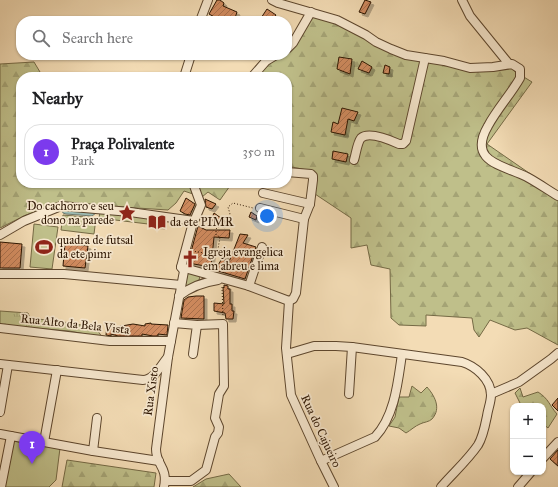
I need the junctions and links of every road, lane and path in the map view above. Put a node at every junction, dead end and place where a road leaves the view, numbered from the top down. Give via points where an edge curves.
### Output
1 (208, 0) edge
2 (272, 0) edge
3 (462, 0) edge
4 (311, 12) junction
5 (202, 16) edge
6 (292, 45) edge
7 (425, 58) junction
8 (189, 60) edge
9 (268, 60) edge
10 (508, 64) junction
11 (186, 72) edge
12 (256, 72) edge
13 (354, 160) dead end
14 (292, 172) edge
15 (195, 188) edge
16 (263, 193) dead end
17 (558, 196) edge
18 (310, 204) junction
19 (260, 208) joint
20 (304, 219) junction
21 (193, 223) junction
22 (0, 235) edge
23 (262, 247) dead end
24 (186, 250) junction
25 (181, 267) junction
26 (0, 274) edge
27 (223, 282) junction
28 (181, 285) junction
29 (249, 286) junction
30 (179, 296) junction
31 (289, 301) junction
32 (174, 323) junction
33 (223, 324) junction
34 (197, 325) junction
35 (0, 328) edge
36 (171, 341) junction
37 (352, 346) junction
38 (558, 352) edge
39 (193, 354) dead end
40 (287, 354) junction
41 (402, 354) junction
42 (168, 357) junction
43 (4, 364) edge
44 (57, 370) junction
45 (349, 394) dead end
46 (491, 394) junction
47 (0, 412) edge
48 (97, 418) dead end
49 (0, 434) edge
50 (11, 436) junction
51 (44, 442) junction
52 (558, 442) edge
53 (93, 451) junction
54 (546, 455) edge
55 (158, 457) junction
56 (321, 461) junction
57 (528, 475) edge
58 (164, 484) edge
59 (1, 485) edge
60 (334, 487) edge
61 (441, 487) edge
62 (518, 487) edge

1 - 5 street
2 - 4 street
3 - 10 street via 470,16
4 - 6 street
4 - 7 street via 337,20 391,49
7 - 10 street via 470,68
7 - 13 street via 406,141 399,144 372,135 366,136 360,139
8 - 11 street
9 - 12 street
10 - 17 street via 520,69 520,78 487,126 481,147 495,164 527,177
14 - 18 street, Rua do Cajueiro via 313,176
15 - 21 street via 201,205
16 - 18 street
18 - 20 street, Rua do Cajueiro
19 - 20 street
19 - 24 path via 233,203 228,208 228,220 216,229 216,235 220,237 217,255
20 - 31 street, Rua do Cajueiro via 296,292
21 - 22 street via 130,212 61,206 24,221
21 - 24 street
23 - 29 street
24 - 25 street
25 - 27 street
25 - 28 street via 184,271
26 - 28 street via 64,274
27 - 29 street
27 - 30 street via 206,281
27 - 33 path
28 - 30 street
29 - 31 street
30 - 32 street
31 - 40 street, Rua do Cajueiro
32 - 34 street
32 - 36 street
33 - 34 street
33 - 58 street via 224,386 219,394 215,418 219,427 218,433 207,469 191,481
34 - 39 street
35 - 36 street, Rua Alto da Bela Vista via 110,341
36 - 42 street
37 - 40 street via 314,346
37 - 41 street
37 - 45 street
38 - 46 street via 519,382
40 - 56 street, Rua do Cajueiro via 291,395
41 - 46 street via 471,365 487,382
41 - 56 street via 390,412 380,432 375,437
42 - 44 street, Rua Xisto via 148,380
42 - 55 street, Rua Xisto
43 - 44 street
43 - 47 street
44 - 51 street
46 - 61 street via 485,429 479,444
48 - 53 street
49 - 50 street
50 - 51 street
50 - 59 street
51 - 53 street
52 - 54 street
53 - 55 street
55 - 58 street via 165,473
56 - 60 street, Rua do Cajueiro
57 - 62 street

